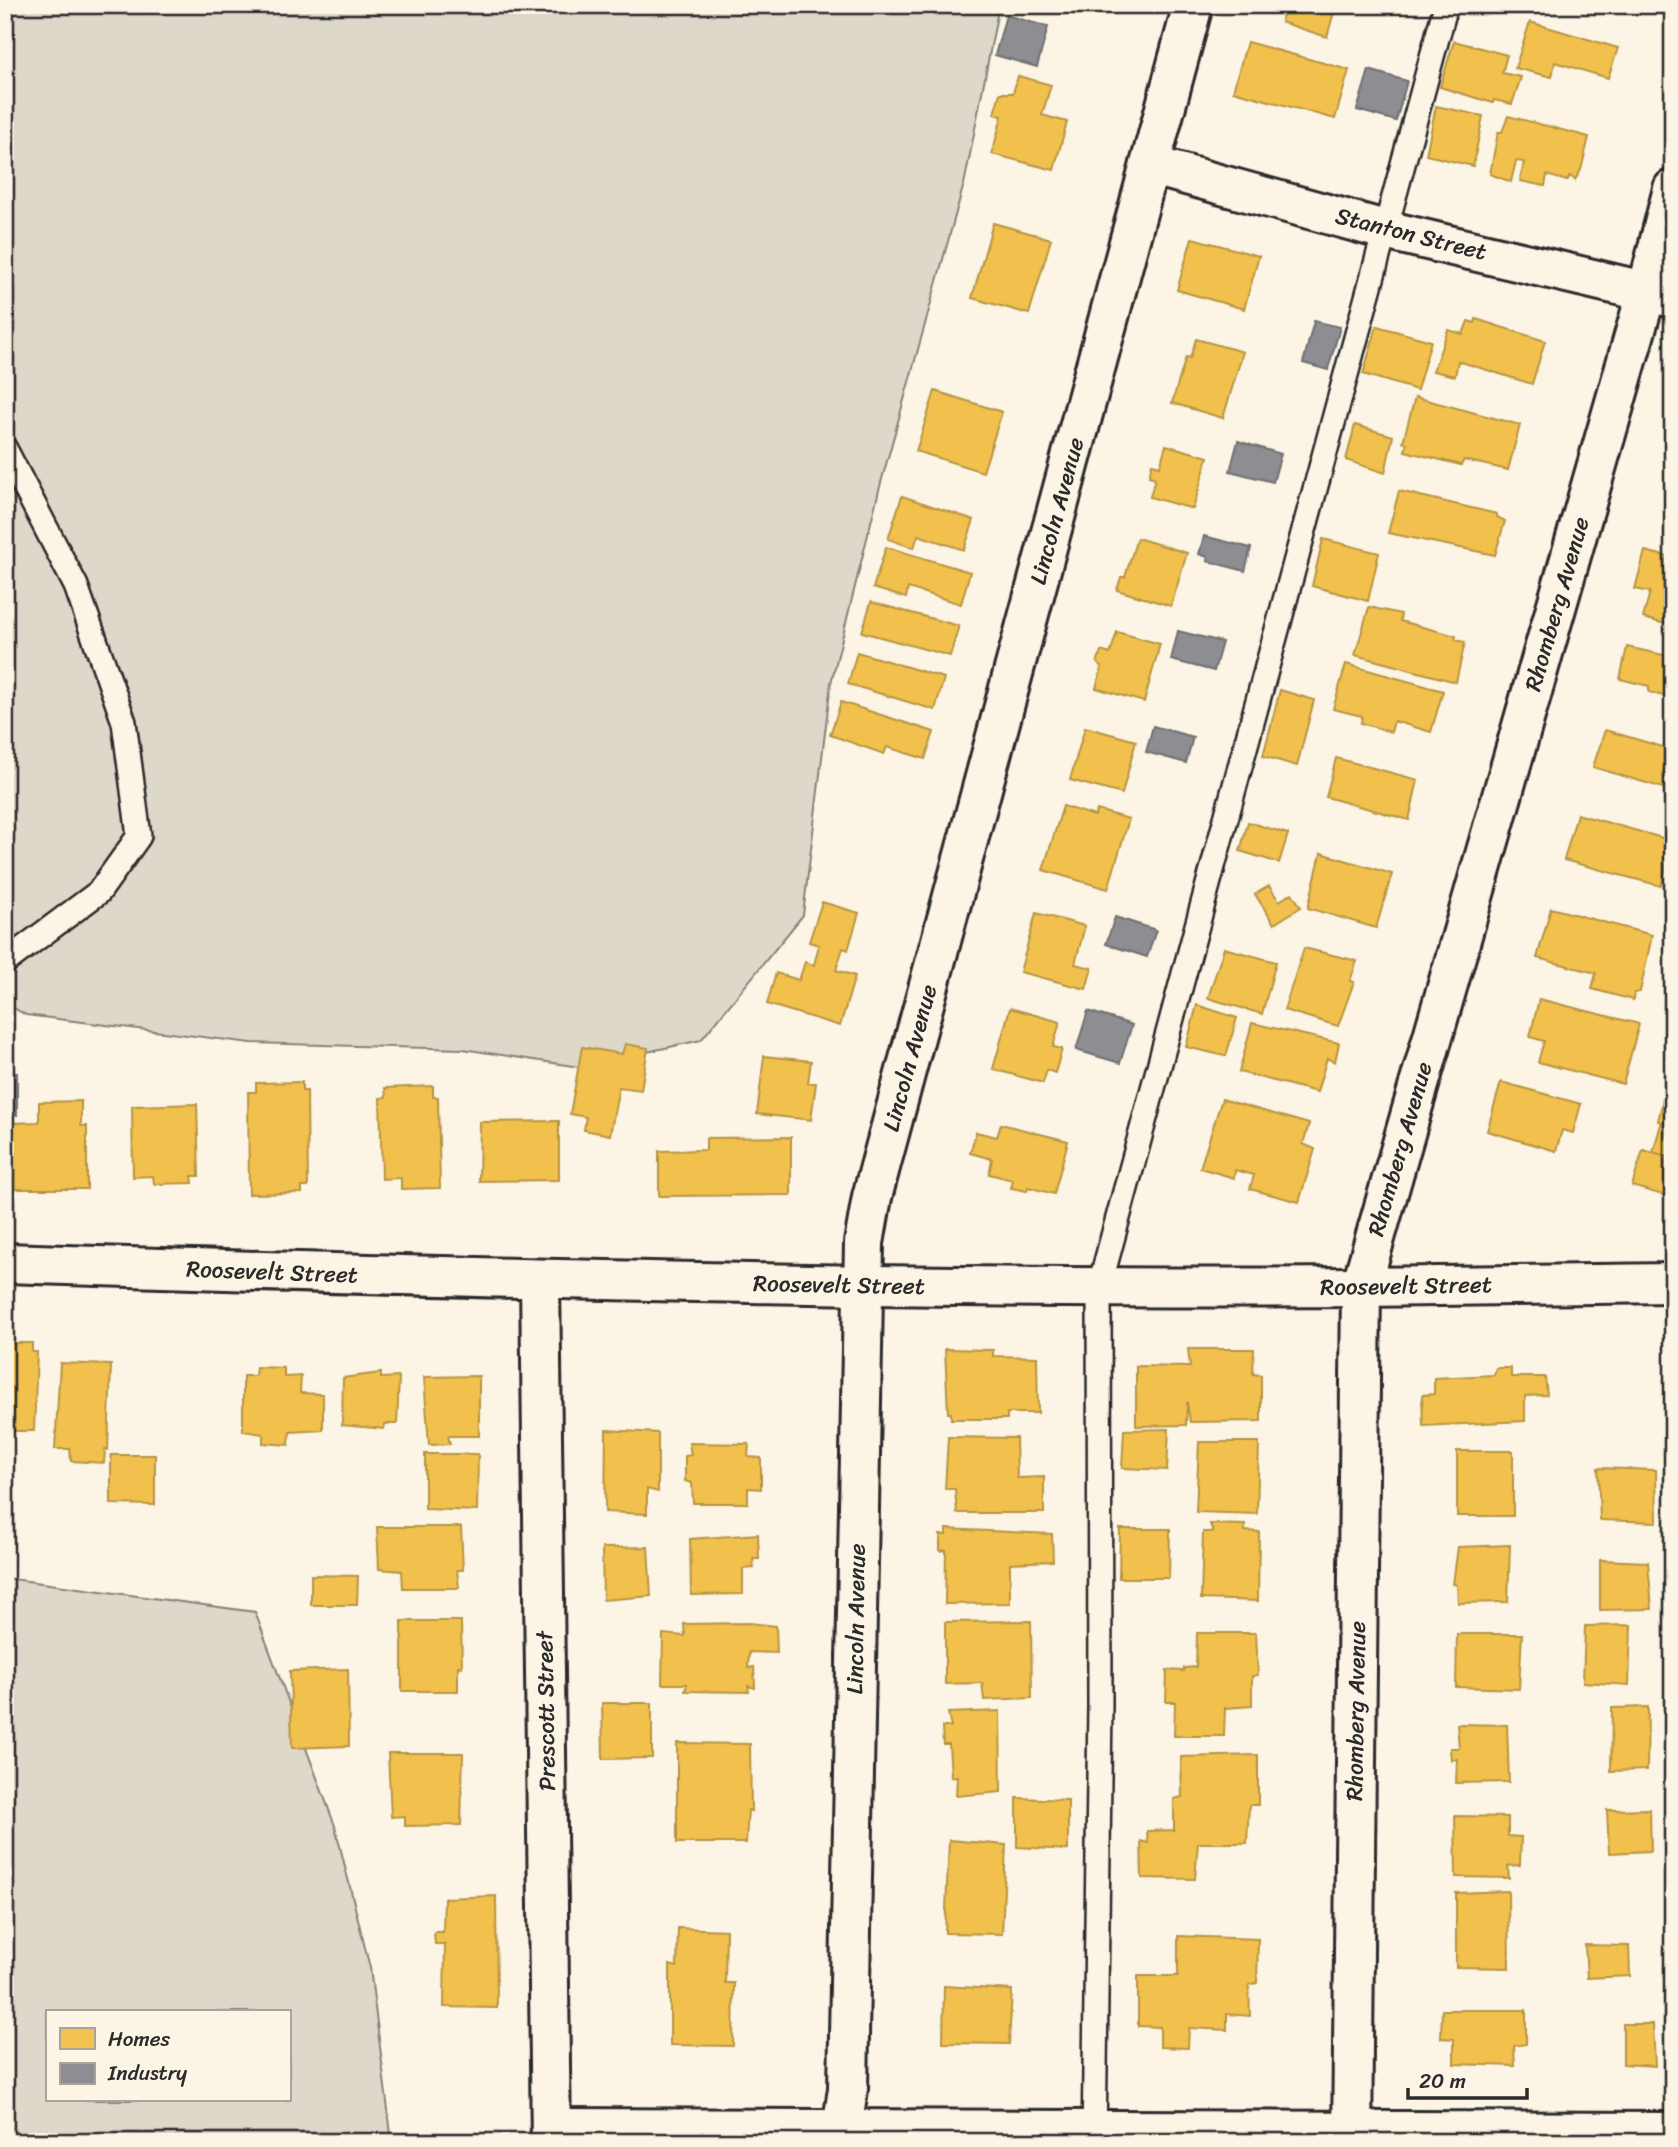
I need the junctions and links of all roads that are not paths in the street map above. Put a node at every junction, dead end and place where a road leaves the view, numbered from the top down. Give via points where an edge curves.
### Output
1 (1193, 5) edge
2 (1446, 5) edge
3 (1150, 165) junction
4 (1673, 189) edge
5 (1385, 230) junction
6 (1660, 294) edge
7 (5, 449) edge
8 (5, 962) edge
9 (5, 1263) edge
10 (540, 1281) junction
11 (1673, 1283) edge
12 (861, 1286) junction
13 (1361, 1287) junction
14 (1100, 1288) junction
15 (1673, 2132) edge
16 (551, 2135) edge
17 (1094, 2135) edge
18 (841, 2136) edge
19 (1352, 2136) edge

1 - 3 street, Lincoln Avenue
2 - 5 lane
3 - 5 street, Stanton Street
3 - 12 street, Lincoln Avenue via 872,1197
4 - 6 street, Rhomberg Avenue
5 - 6 street, Stanton Street
5 - 14 lane
6 - 13 street, Rhomberg Avenue
7 - 8 lane via 76,586 124,722 139,836 99,892
9 - 10 street, Roosevelt Street
10 - 12 street, Roosevelt Street
10 - 16 street, Prescott Street
11 - 13 street, Roosevelt Street
12 - 14 street, Roosevelt Street
12 - 18 street, Lincoln Avenue via 849,2075
13 - 14 street, Roosevelt Street
13 - 19 street, Rhomberg Avenue
14 - 17 lane
15 - 19 street
16 - 18 street
17 - 18 street
17 - 19 street

